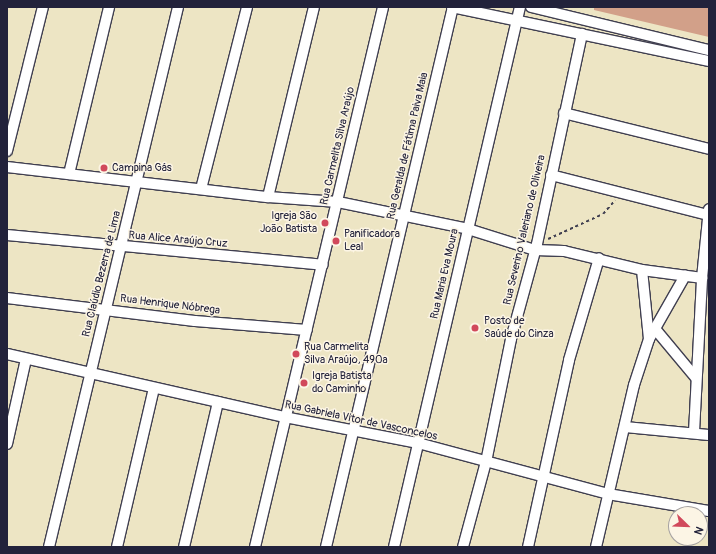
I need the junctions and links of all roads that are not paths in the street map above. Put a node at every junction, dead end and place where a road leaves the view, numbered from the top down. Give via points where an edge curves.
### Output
1 (43, 7) edge
2 (109, 7) edge
3 (178, 7) edge
4 (247, 7) edge
5 (314, 7) edge
6 (383, 7) edge
7 (453, 7) edge
8 (520, 7) edge
9 (531, 7) edge
10 (517, 20) junction
11 (582, 34) junction
12 (709, 50) edge
13 (709, 61) edge
14 (564, 112) junction
15 (709, 149) edge
16 (7, 151) edge
17 (7, 167) edge
18 (69, 174) junction
19 (551, 175) junction
20 (137, 181) junction
21 (201, 189) junction
22 (268, 197) junction
23 (338, 202) junction
24 (709, 212) edge
25 (404, 216) junction
26 (468, 229) junction
27 (7, 235) edge
28 (121, 246) junction
29 (536, 247) junction
30 (598, 258) junction
31 (323, 265) junction
32 (642, 270) junction
33 (685, 276) junction
34 (702, 278) junction
35 (7, 298) edge
36 (105, 309) junction
37 (308, 330) junction
38 (656, 330) junction
39 (649, 339) junction
40 (7, 354) edge
41 (26, 359) junction
42 (89, 374) junction
43 (696, 378) junction
44 (154, 388) junction
45 (218, 402) junction
46 (285, 417) junction
47 (625, 427) junction
48 (353, 431) junction
49 (694, 432) junction
50 (709, 435) edge
51 (418, 443) junction
52 (7, 444) edge
53 (486, 462) junction
54 (544, 479) junction
55 (608, 494) junction
56 (709, 511) edge
57 (49, 547) edge
58 (117, 547) edge
59 (184, 547) edge
60 (255, 547) edge
61 (326, 547) edge
62 (394, 547) edge
63 (463, 547) edge
64 (528, 547) edge
65 (596, 547) edge

1 - 16 street
2 - 18 street
3 - 20 street, Rua Claúdio Bezerra de Lima
4 - 21 street
5 - 22 street
6 - 23 street, Rua Carmelita Silva Araújo
7 - 10 street
7 - 25 street, Rua Geralda de Fátima Paiva Maia
8 - 10 street, Rua Maria Eva Moura
9 - 12 street
10 - 11 street
10 - 26 street, Rua Maria Eva Moura
11 - 13 street
11 - 14 street, Rua Severino Valeriano de Oliveira
14 - 15 street
14 - 19 street, Rua Severino Valeriano de Oliveira
17 - 18 street
18 - 20 street
19 - 24 street
19 - 29 street, Rua Severino Valeriano de Oliveira
20 - 21 street
20 - 28 street, Rua Claúdio Bezerra de Lima
21 - 22 street
22 - 23 street
23 - 25 street
23 - 31 street, Rua Carmelita Silva Araújo
24 - 34 street
25 - 26 street
25 - 48 street, Rua Geralda de Fátima Paiva Maia
26 - 29 street
26 - 51 street, Rua Maria Eva Moura
27 - 28 street, Rua Alice Araújo Cruz
28 - 31 street, Rua Alice Araújo Cruz
28 - 36 street, Rua Claúdio Bezerra de Lima
29 - 30 street
29 - 53 street, Rua Severino Valeriano de Oliveira via 511,339
30 - 32 street
30 - 54 street via 569,360
31 - 37 street, Rua Carmelita Silva Araújo
32 - 33 street
32 - 39 street
33 - 34 street
33 - 38 street
34 - 43 street
35 - 36 street, Rua Henrique Nóbrega
36 - 37 street, Rua Henrique Nóbrega via 195,321
36 - 42 street, Rua Claúdio Bezerra de Lima
37 - 46 street, Rua Carmelita Silva Araújo
38 - 39 street
38 - 43 street
39 - 47 street via 634,385
40 - 41 street, Rua Gabriela Vitor de Vasconcelos
41 - 42 street, Rua Gabriela Vitor de Vasconcelos
41 - 52 street
42 - 44 street, Rua Gabriela Vitor de Vasconcelos
42 - 57 street, Rua Claúdio Bezerra de Lima
43 - 49 street
44 - 45 street, Rua Gabriela Vitor de Vasconcelos
44 - 58 street
45 - 46 street, Rua Gabriela Vitor de Vasconcelos
45 - 59 street
46 - 48 street, Rua Gabriela Vitor de Vasconcelos
46 - 60 street, Rua Carmelita Silva Araújo
47 - 49 street
47 - 55 street
48 - 51 street, Rua Gabriela Vitor de Vasconcelos
48 - 61 street, Rua Geralda de Fátima Paiva Maia
49 - 50 street
51 - 53 street, Rua Gabriela Vitor de Vasconcelos
51 - 62 street, Rua Maria Eva Moura
53 - 54 street, Rua Gabriela Vitor de Vasconcelos
53 - 63 street, Rua Severino Valeriano de Oliveira
54 - 55 street, Rua Gabriela Vitor de Vasconcelos
54 - 64 street
55 - 56 street, Rua Gabriela Vitor de Vasconcelos
55 - 65 street

